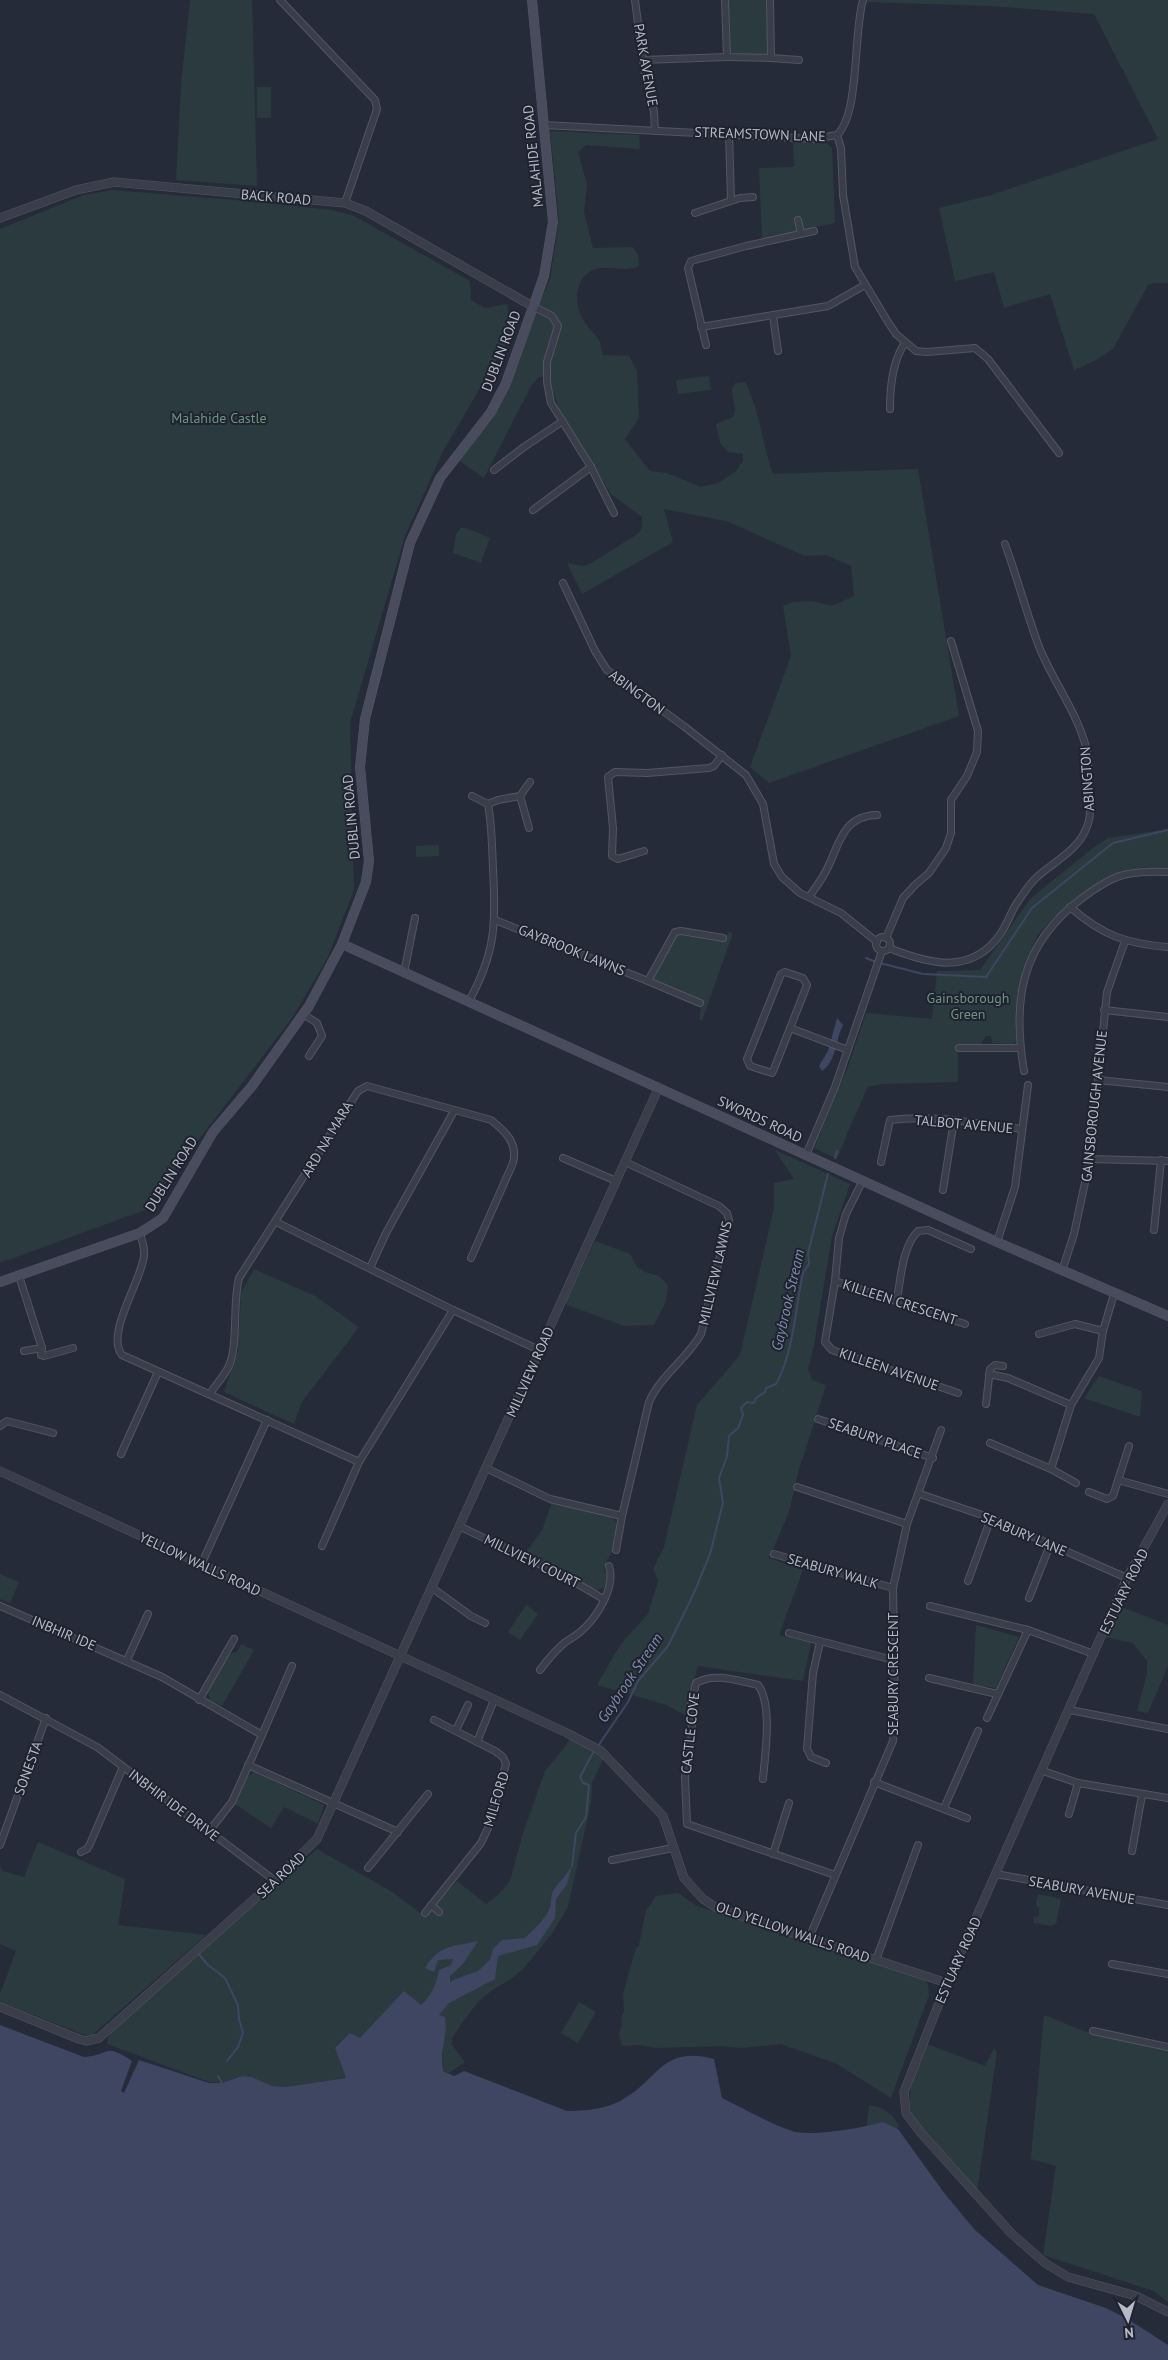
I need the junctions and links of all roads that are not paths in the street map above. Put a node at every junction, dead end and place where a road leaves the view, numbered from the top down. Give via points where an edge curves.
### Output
1 (280, 0) edge
2 (532, 0) edge
3 (635, 0) edge
4 (724, 0) edge
5 (770, 0) edge
6 (863, 0) edge
7 (727, 57) junction
8 (770, 58) junction
9 (643, 60) junction
10 (799, 60) dead end
11 (544, 125) junction
12 (655, 131) junction
13 (729, 134) junction
14 (836, 135) junction
15 (753, 197) dead end
16 (732, 200) junction
17 (345, 203) junction
18 (694, 214) dead end
19 (0, 218) edge
20 (798, 220) dead end
21 (814, 231) dead end
22 (801, 234) junction
23 (865, 285) junction
24 (532, 306) junction
25 (773, 316) junction
26 (701, 327) junction
27 (905, 343) junction
28 (706, 346) dead end
29 (778, 350) dead end
30 (890, 409) dead end
31 (562, 421) junction
32 (1059, 453) dead end
33 (591, 467) junction
34 (494, 470) dead end
35 (533, 510) dead end
36 (614, 513) dead end
37 (1005, 544) dead end
38 (562, 583) dead end
39 (951, 641) dead end
40 (722, 755) junction
41 (530, 782) dead end
42 (472, 796) dead end
43 (520, 796) junction
44 (488, 804) junction
45 (877, 815) dead end
46 (529, 828) dead end
47 (644, 851) dead end
48 (1168, 872) edge
49 (809, 897) junction
50 (1070, 907) junction
51 (415, 918) dead end
52 (495, 920) junction
53 (723, 938) dead end
54 (886, 938) junction
55 (1125, 941) junction
56 (877, 942) junction
57 (342, 944) junction
58 (1168, 947) edge
59 (889, 948) junction
60 (882, 951) junction
61 (404, 973) junction
62 (648, 981) junction
63 (468, 1001) junction
64 (700, 1003) dead end
65 (1104, 1010) junction
66 (303, 1014) junction
67 (1168, 1017) edge
68 (790, 1028) junction
69 (959, 1048) dead end
70 (1020, 1048) junction
71 (848, 1050) junction
72 (309, 1056) dead end
73 (1024, 1071) dead end
74 (1098, 1080) junction
75 (1028, 1085) dead end
76 (659, 1087) junction
77 (1168, 1087) edge
78 (454, 1111) junction
79 (954, 1120) junction
80 (1022, 1130) junction
81 (806, 1155) junction
82 (563, 1158) dead end
83 (1090, 1159) junction
84 (1165, 1160) edge
85 (625, 1162) junction
86 (881, 1162) dead end
87 (863, 1180) junction
88 (616, 1181) junction
89 (943, 1190) dead end
90 (276, 1222) junction
91 (1154, 1230) dead end
92 (140, 1233) junction
93 (997, 1242) junction
94 (971, 1249) dead end
95 (472, 1258) dead end
96 (370, 1268) junction
97 (1062, 1271) junction
98 (19, 1276) junction
99 (835, 1281) junction
100 (0, 1282) edge
101 (1114, 1294) junction
102 (897, 1299) junction
103 (453, 1310) junction
104 (1168, 1316) edge
105 (966, 1324) dead end
106 (1103, 1331) junction
107 (1039, 1334) dead end
108 (42, 1348) junction
109 (73, 1348) dead end
110 (539, 1350) junction
111 (24, 1351) dead end
112 (1003, 1366) dead end
113 (158, 1372) junction
114 (989, 1374) junction
115 (958, 1393) dead end
116 (210, 1394) junction
117 (986, 1404) dead end
118 (1071, 1405) junction
119 (818, 1419) dead end
120 (267, 1420) junction
121 (0, 1426) edge
122 (941, 1430) dead end
123 (53, 1433) dead end
124 (990, 1443) dead end
125 (1129, 1446) dead end
126 (121, 1454) dead end
127 (932, 1458) junction
128 (359, 1462) junction
129 (486, 1468) junction
130 (1051, 1469) junction
131 (0, 1471) edge
132 (1118, 1480) junction
133 (1076, 1484) dead end
134 (797, 1487) dead end
135 (1089, 1492) dead end
136 (920, 1494) junction
137 (1168, 1494) edge
138 (1168, 1504) edge
139 (622, 1516) junction
140 (991, 1518) junction
141 (908, 1524) junction
142 (459, 1526) junction
143 (1050, 1545) junction
144 (322, 1546) dead end
145 (616, 1550) dead end
146 (774, 1554) dead end
147 (201, 1565) junction
148 (609, 1566) dead end
149 (1127, 1578) junction
150 (968, 1581) dead end
151 (431, 1587) junction
152 (893, 1588) junction
153 (603, 1598) junction
154 (1029, 1598) dead end
155 (0, 1606) edge
156 (930, 1606) dead end
157 (148, 1614) dead end
158 (485, 1623) dead end
159 (1028, 1630) junction
160 (789, 1633) dead end
161 (234, 1639) dead end
162 (820, 1642) junction
163 (1094, 1654) junction
164 (400, 1656) junction
165 (127, 1660) junction
166 (892, 1660) junction
167 (292, 1666) dead end
168 (540, 1670) dead end
169 (929, 1678) dead end
170 (997, 1694) junction
171 (0, 1695) edge
172 (199, 1700) junction
173 (494, 1700) junction
174 (468, 1705) dead end
175 (1070, 1710) junction
176 (46, 1718) junction
177 (987, 1718) dead end
178 (434, 1720) dead end
179 (1168, 1729) edge
180 (456, 1730) junction
181 (978, 1731) dead end
182 (262, 1735) junction
183 (477, 1742) junction
184 (826, 1763) dead end
185 (248, 1765) junction
186 (123, 1767) junction
187 (1043, 1772) junction
188 (763, 1779) dead end
189 (874, 1782) junction
190 (1078, 1783) junction
191 (428, 1794) dead end
192 (1142, 1795) junction
193 (1168, 1798) edge
194 (332, 1803) junction
195 (789, 1803) dead end
196 (944, 1808) junction
197 (1069, 1814) dead end
198 (967, 1818) dead end
199 (210, 1830) junction
200 (398, 1832) junction
201 (918, 1845) dead end
202 (0, 1846) edge
203 (673, 1848) junction
204 (1132, 1851) dead end
205 (81, 1852) dead end
206 (772, 1854) junction
207 (612, 1860) dead end
208 (368, 1868) dead end
209 (996, 1874) junction
210 (835, 1875) junction
211 (270, 1877) dead end
212 (431, 1905) junction
213 (1168, 1905) edge
214 (439, 1912) dead end
215 (425, 1913) dead end
216 (809, 1938) junction
217 (876, 1960) junction
218 (1112, 1964) dead end
219 (1168, 1974) edge
220 (947, 1983) junction
221 (0, 2007) edge
222 (1093, 2031) dead end
223 (1168, 2047) edge
224 (1168, 2312) edge

1 - 17 street via 376,103 377,109
2 - 11 main road, MALAHIDE ROAD
3 - 9 street, PARK AVENUE
4 - 7 street
5 - 8 street
6 - 14 street, STREAMSTOWN LANE via 852,88 845,123
7 - 8 street
7 - 9 street
8 - 10 street
9 - 12 street, PARK AVENUE
11 - 12 street, STREAMSTOWN LANE
11 - 24 main road, MALAHIDE ROAD via 553,222 544,276
12 - 13 street, STREAMSTOWN LANE
13 - 14 street, STREAMSTOWN LANE via 813,138
13 - 16 street
14 - 23 street via 841,148 850,246 855,267
15 - 16 street
16 - 18 street
17 - 19 street, BACK ROAD via 114,182 76,190
17 - 24 street, BACK ROAD via 366,211
20 - 22 street
21 - 22 street
22 - 26 street via 691,261 688,268
23 - 25 street via 833,304
23 - 27 street
24 - 31 street via 552,316 558,326 547,362 547,382 551,402
24 - 57 main road, DUBLIN ROAD via 506,383 491,412 440,478 410,543 365,720 360,767 370,860 366,882
25 - 26 street
25 - 29 street
26 - 28 street
27 - 30 street via 899,352
27 - 32 street via 926,352 975,348 988,359
31 - 33 street
31 - 34 street
33 - 35 street
33 - 36 street
37 - 59 street, ABINGTON via 1038,645 1084,741 1089,765 1090,819 1075,846 1037,876 1022,895 1001,933 979,954 955,963 938,964
38 - 40 street, ABINGTON via 607,670
39 - 54 street via 978,731 977,752 951,800 951,833 946,848 929,873 903,898
40 - 47 street via 709,768 610,774 612,856 618,859
40 - 49 street, ABINGTON via 746,775 758,793 777,870 788,883
41 - 43 street
42 - 44 street
43 - 44 street
43 - 46 street
44 - 52 street
45 - 49 street via 866,815 841,835 828,868
48 - 50 street via 1139,871 1112,877
49 - 56 street, ABINGTON via 841,913
50 - 55 street via 1095,927
50 - 70 street via 1051,924 1035,946 1026,968 1021,993
51 - 61 street
52 - 62 street, GAYBROOK LAWNS
52 - 63 street via 486,967
53 - 62 street via 675,932
54 - 56 street
54 - 59 street via 890,942
55 - 58 street
55 - 65 street, GAINSBOROUGH AVENUE via 1110,977
56 - 60 street, ABINGTON via 878,949
57 - 61 main road, SWORDS ROAD
57 - 66 main road, DUBLIN ROAD
59 - 60 street
60 - 71 street
61 - 63 main road, SWORDS ROAD
62 - 64 street, GAYBROOK LAWNS
63 - 76 main road, SWORDS ROAD
65 - 67 street
65 - 74 street, GAINSBOROUGH AVENUE
66 - 72 street via 317,1023 322,1036
66 - 92 main road, DUBLIN ROAD via 252,1086 213,1132 163,1218
68 - 68 street via 772,1073 750,1066 747,1059 781,974 785,972 803,978 807,985
68 - 71 street
69 - 70 street
70 - 73 street
71 - 81 street
74 - 77 street
74 - 83 street, GAINSBOROUGH AVENUE
75 - 80 street
76 - 81 main road, SWORDS ROAD
76 - 85 street, MILLVIEW ROAD
78 - 90 street, ARD NA MARA via 367,1086 358,1091
78 - 95 street, ARD NA MARA via 491,1120 505,1132 515,1153
78 - 96 street
79 - 80 street, TALBOT AVENUE
79 - 86 street, TALBOT AVENUE via 890,1120
79 - 89 street
80 - 93 street via 1015,1187
81 - 87 main road, SWORDS ROAD
82 - 88 street
83 - 84 street
83 - 97 street, GAINSBOROUGH AVENUE via 1074,1234
84 - 91 street
85 - 88 street, MILLVIEW ROAD
85 - 139 street, MILLVIEW LAWNS via 719,1206 729,1220 701,1334 658,1385 649,1402
87 - 93 main road, SWORDS ROAD
87 - 99 street via 842,1225
88 - 110 street, MILLVIEW ROAD
90 - 96 street
90 - 116 street, ARD NA MARA via 239,1278 232,1353 228,1368
92 - 98 main road, DUBLIN ROAD
92 - 113 street via 144,1246 142,1264 116,1344 122,1355
93 - 97 main road, SWORDS ROAD
94 - 102 street via 928,1230 918,1231 908,1250
96 - 103 street
97 - 101 main road, SWORDS ROAD
98 - 100 main road, DUBLIN ROAD
98 - 108 street
99 - 102 street, KILLEEN CRESCENT
99 - 115 street, KILLEEN AVENUE via 825,1342 828,1347
101 - 104 main road, SWORDS ROAD
101 - 106 street
102 - 105 street, KILLEEN CRESCENT
103 - 110 street
103 - 128 street
106 - 107 street via 1075,1324
106 - 118 street via 1099,1358
108 - 109 street via 41,1355 44,1356
108 - 111 street
110 - 129 street, MILLVIEW ROAD
112 - 114 street via 992,1366
113 - 116 street
113 - 126 street
114 - 117 street
114 - 118 street via 1008,1378
116 - 120 street
118 - 130 street
119 - 127 street, SEABURY PLACE
120 - 128 street
120 - 147 street
121 - 123 street via 7,1421
122 - 127 street, SEABURY CRESCENT
124 - 130 street
125 - 132 street
127 - 136 street, SEABURY CRESCENT
128 - 144 street
129 - 139 street via 550,1499
129 - 142 street, MILLVIEW ROAD
130 - 133 street
131 - 147 street, YELLOW WALLS ROAD
132 - 135 street via 1113,1496 1107,1499
132 - 137 street
134 - 141 street
136 - 140 street, SEABURY LANE
136 - 141 street, SEABURY CRESCENT
138 - 149 street, ESTUARY ROAD
139 - 145 street, MILLVIEW LAWNS
140 - 143 street, SEABURY LANE
140 - 150 street
141 - 152 street, SEABURY CRESCENT
142 - 151 street, MILLVIEW ROAD
142 - 153 street, MILLVIEW COURT
143 - 149 street, SEABURY LANE
143 - 154 street
146 - 152 street, SEABURY WALK
147 - 164 street, YELLOW WALLS ROAD
148 - 153 street via 611,1581
149 - 163 street, ESTUARY ROAD
151 - 158 street
151 - 164 street, MILLVIEW ROAD
152 - 166 street, SEABURY CRESCENT
153 - 168 street via 588,1623 561,1645
155 - 165 street, INBHIR IDE
156 - 159 street
157 - 165 street
159 - 163 street
159 - 170 street
160 - 162 street
161 - 172 street
162 - 166 street
162 - 184 street via 807,1749 811,1757
163 - 175 street, ESTUARY ROAD
164 - 173 street
164 - 194 street, SEA ROAD
165 - 172 street, INBHIR IDE
166 - 189 street, SEABURY CRESCENT via 893,1742
167 - 182 street
169 - 170 street
170 - 177 street
171 - 176 street
172 - 182 street, INBHIR IDE
173 - 183 street
173 - 203 street, OLD YELLOW WALLS ROAD via 600,1750 662,1816 672,1837
174 - 180 street
175 - 179 street
175 - 187 street, ESTUARY ROAD
176 - 186 street, INBHIR IDE DRIVE via 97,1747
176 - 202 street, SONESTA
178 - 180 street, MILFORD
180 - 183 street, MILFORD
181 - 196 street
182 - 185 street
183 - 212 street, MILFORD via 503,1757 506,1764 489,1826 480,1843
185 - 194 street
185 - 199 street via 232,1802
186 - 199 street, INBHIR IDE DRIVE
186 - 205 street via 90,1844
187 - 190 street
187 - 209 street, ESTUARY ROAD
188 - 206 street, CASTLE COVE via 764,1694 758,1685 728,1679 703,1679 696,1683 685,1777 687,1824
189 - 196 street
189 - 210 street, SEABURY CRESCENT
190 - 192 street
190 - 197 street
191 - 200 street
192 - 193 street
192 - 204 street
194 - 200 street
194 - 221 street, SEA ROAD via 310,1848 93,2041 79,2039
195 - 206 street
196 - 198 street
199 - 211 street, INBHIR IDE DRIVE
200 - 208 street
201 - 217 street
203 - 207 street
203 - 216 street, OLD YELLOW WALLS ROAD via 684,1878 703,1899 717,1908
206 - 210 street
209 - 213 street, SEABURY AVENUE
209 - 220 street, ESTUARY ROAD
210 - 216 street, SEABURY CRESCENT
212 - 214 street
212 - 215 street, MILFORD
216 - 217 street, OLD YELLOW WALLS ROAD
217 - 220 street, OLD YELLOW WALLS ROAD
218 - 219 street
220 - 224 street, ESTUARY ROAD via 904,2092 910,2120 1011,2233 1045,2263 1068,2276 1136,2296
222 - 223 street

